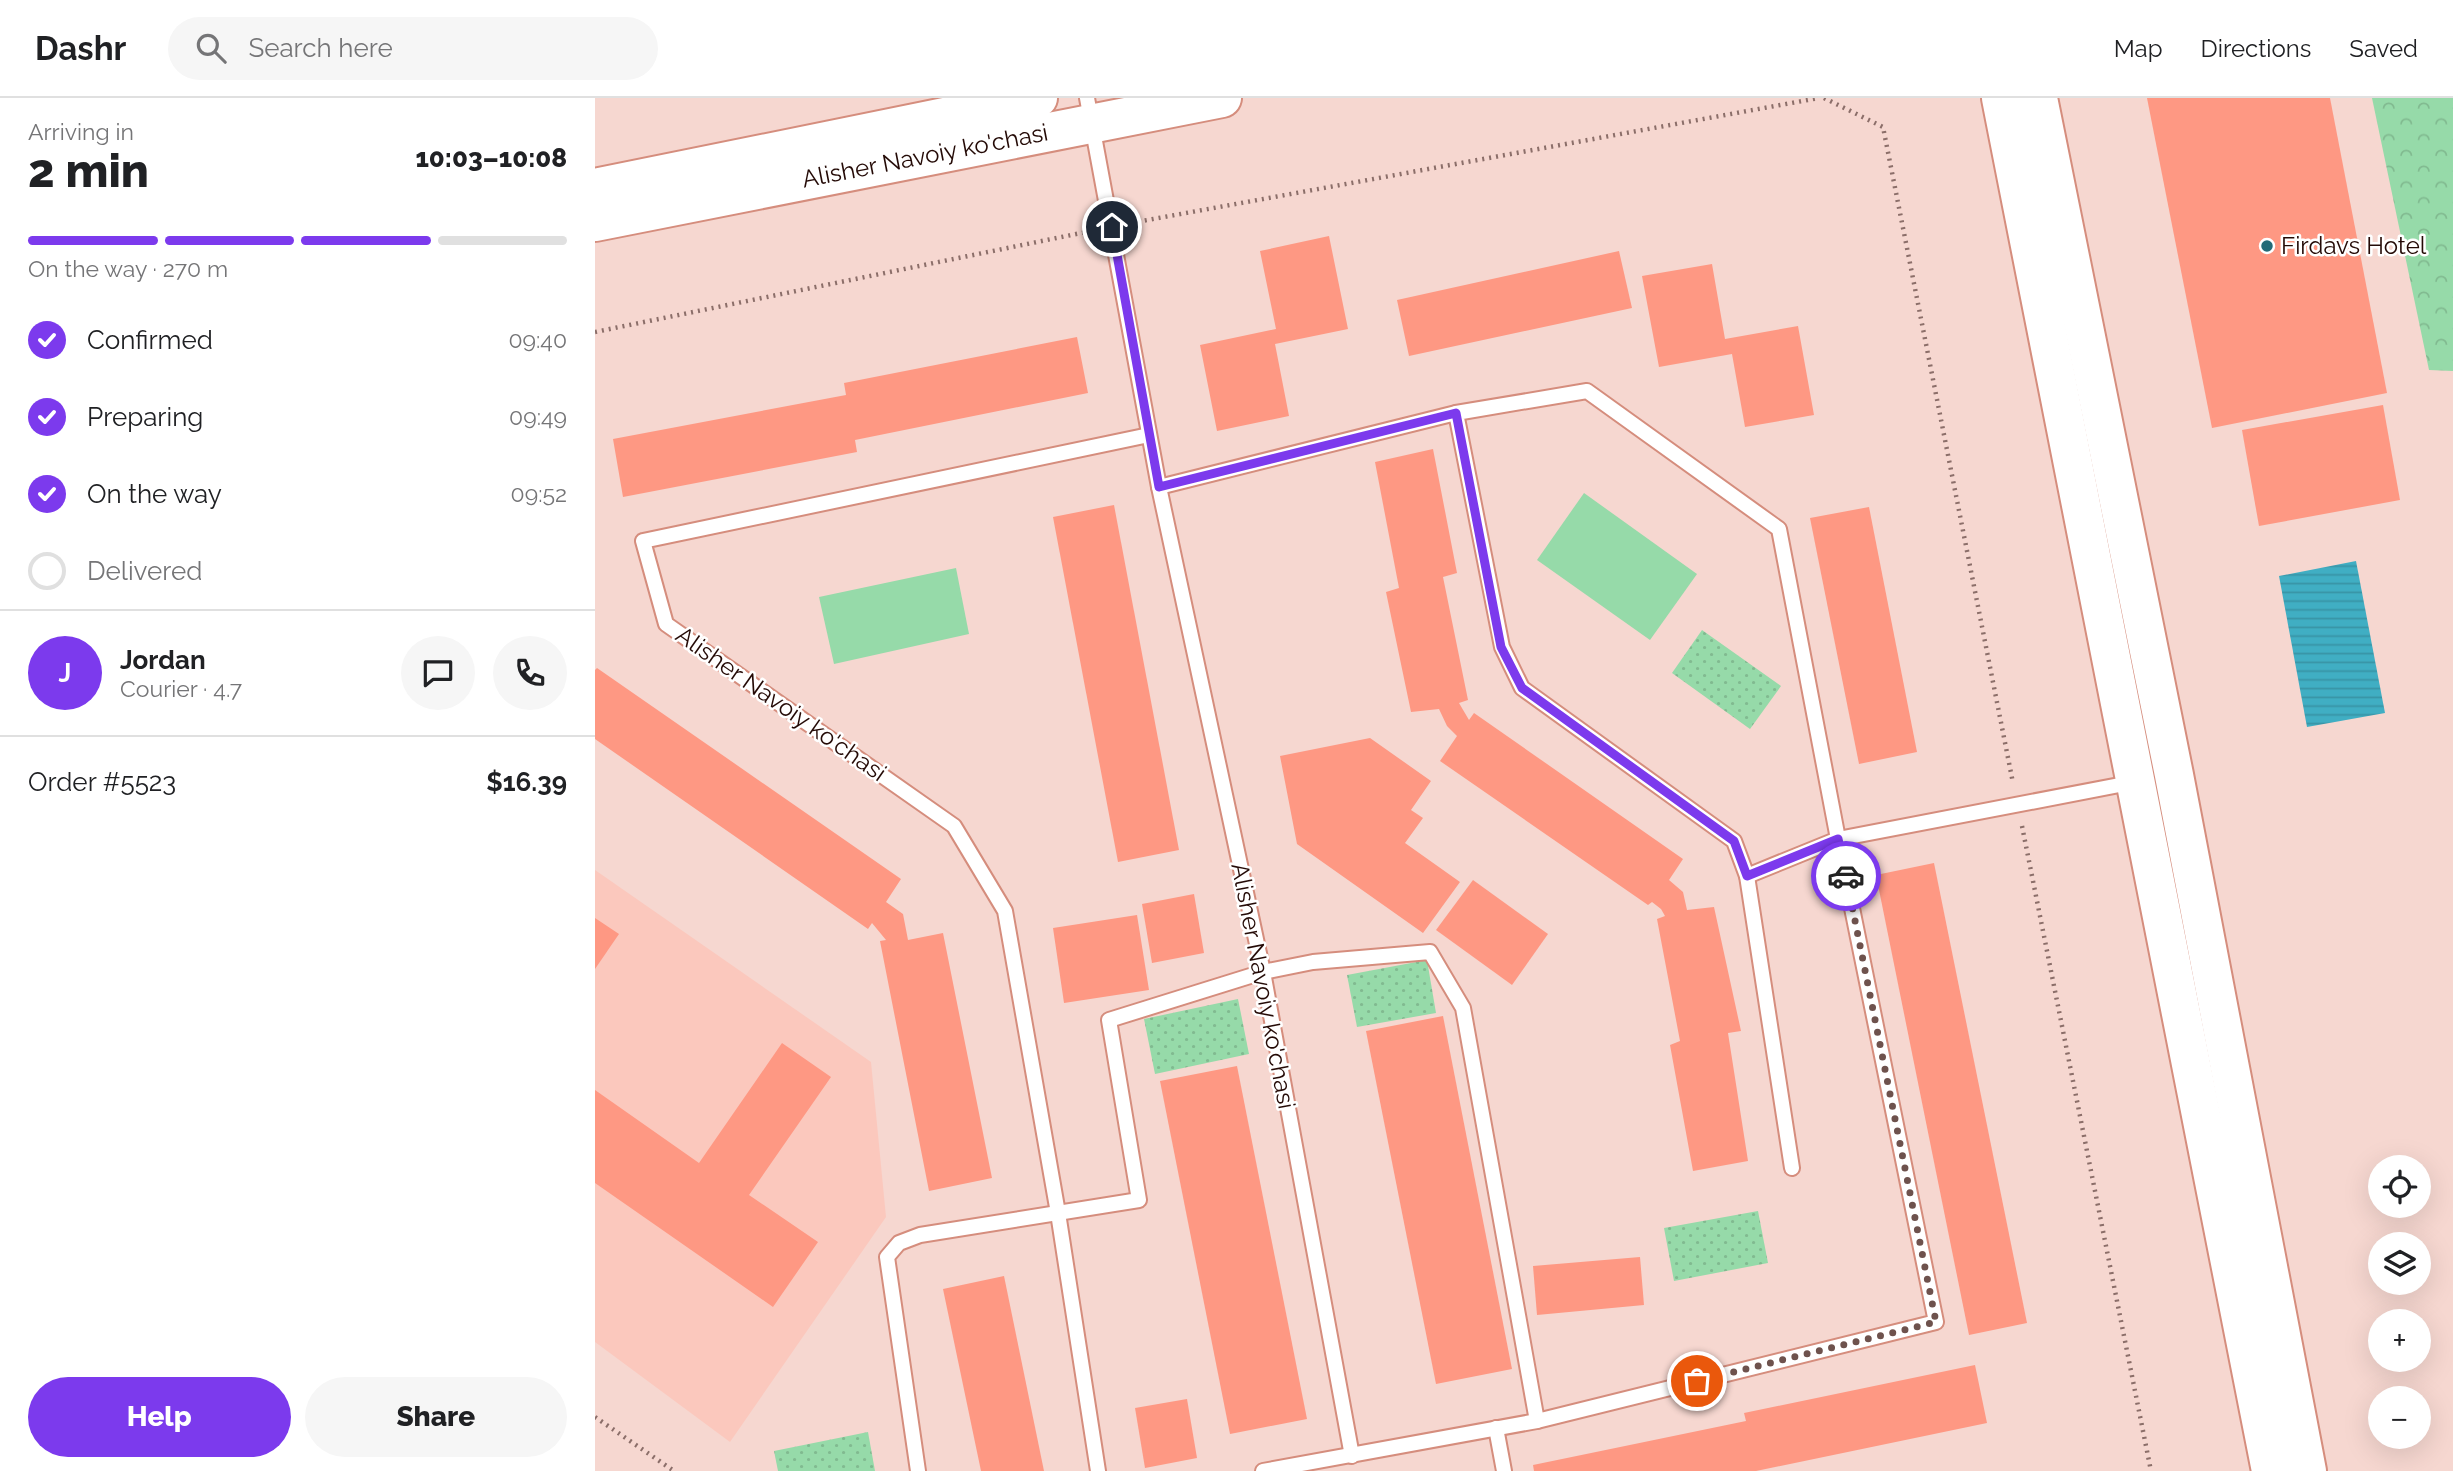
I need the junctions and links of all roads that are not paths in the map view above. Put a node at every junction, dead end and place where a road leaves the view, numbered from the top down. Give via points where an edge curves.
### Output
1 (1038, 98) edge
2 (1222, 98) edge
3 (2001, 98) edge
4 (2038, 98) edge
5 (1089, 111) edge
6 (595, 188) edge
7 (595, 222) edge
8 (1456, 413) junction
9 (1149, 435) junction
10 (1159, 487) junction
11 (2154, 778) junction
12 (1838, 839) junction
13 (1747, 876) junction
14 (1263, 972) junction
15 (1792, 1168) dead end
16 (1058, 1213) junction
17 (1537, 1421) junction
18 (1496, 1429) junction
19 (1352, 1456) junction
20 (918, 1471) edge
21 (1098, 1471) edge
22 (1263, 1471) edge
23 (1504, 1471) edge
24 (2271, 1471) edge
25 (2307, 1471) edge

1 - 6 main road, Alisher Navoiy ko'chasi
2 - 5 main road, Alisher Navoiy ko'chasi
3 - 11 main road
4 - 11 main road
5 - 7 main road, Alisher Navoiy ko'chasi
5 - 9 lane, Alisher Navoiy ko'chasi
8 - 10 lane
8 - 12 lane via 1587,391 1779,529
8 - 13 lane via 1501,647 1522,688 1734,841
9 - 10 lane, Alisher Navoiy ko'chasi
9 - 16 lane, Alisher Navoiy ko'chasi via 643,541 666,624 954,826 1005,911
10 - 14 lane, Alisher Navoiy ko'chasi
11 - 12 lane
11 - 24 main road
11 - 25 main road
12 - 13 lane
12 - 17 lane via 1936,1322
13 - 15 lane
14 - 16 lane via 1109,1020 1139,1200
14 - 17 lane via 1313,961 1430,952 1463,1008
14 - 19 lane, Alisher Navoiy ko'chasi
16 - 20 lane via 920,1235 899,1243 887,1257
16 - 21 lane
17 - 18 lane
18 - 19 lane
18 - 23 lane
19 - 22 lane

